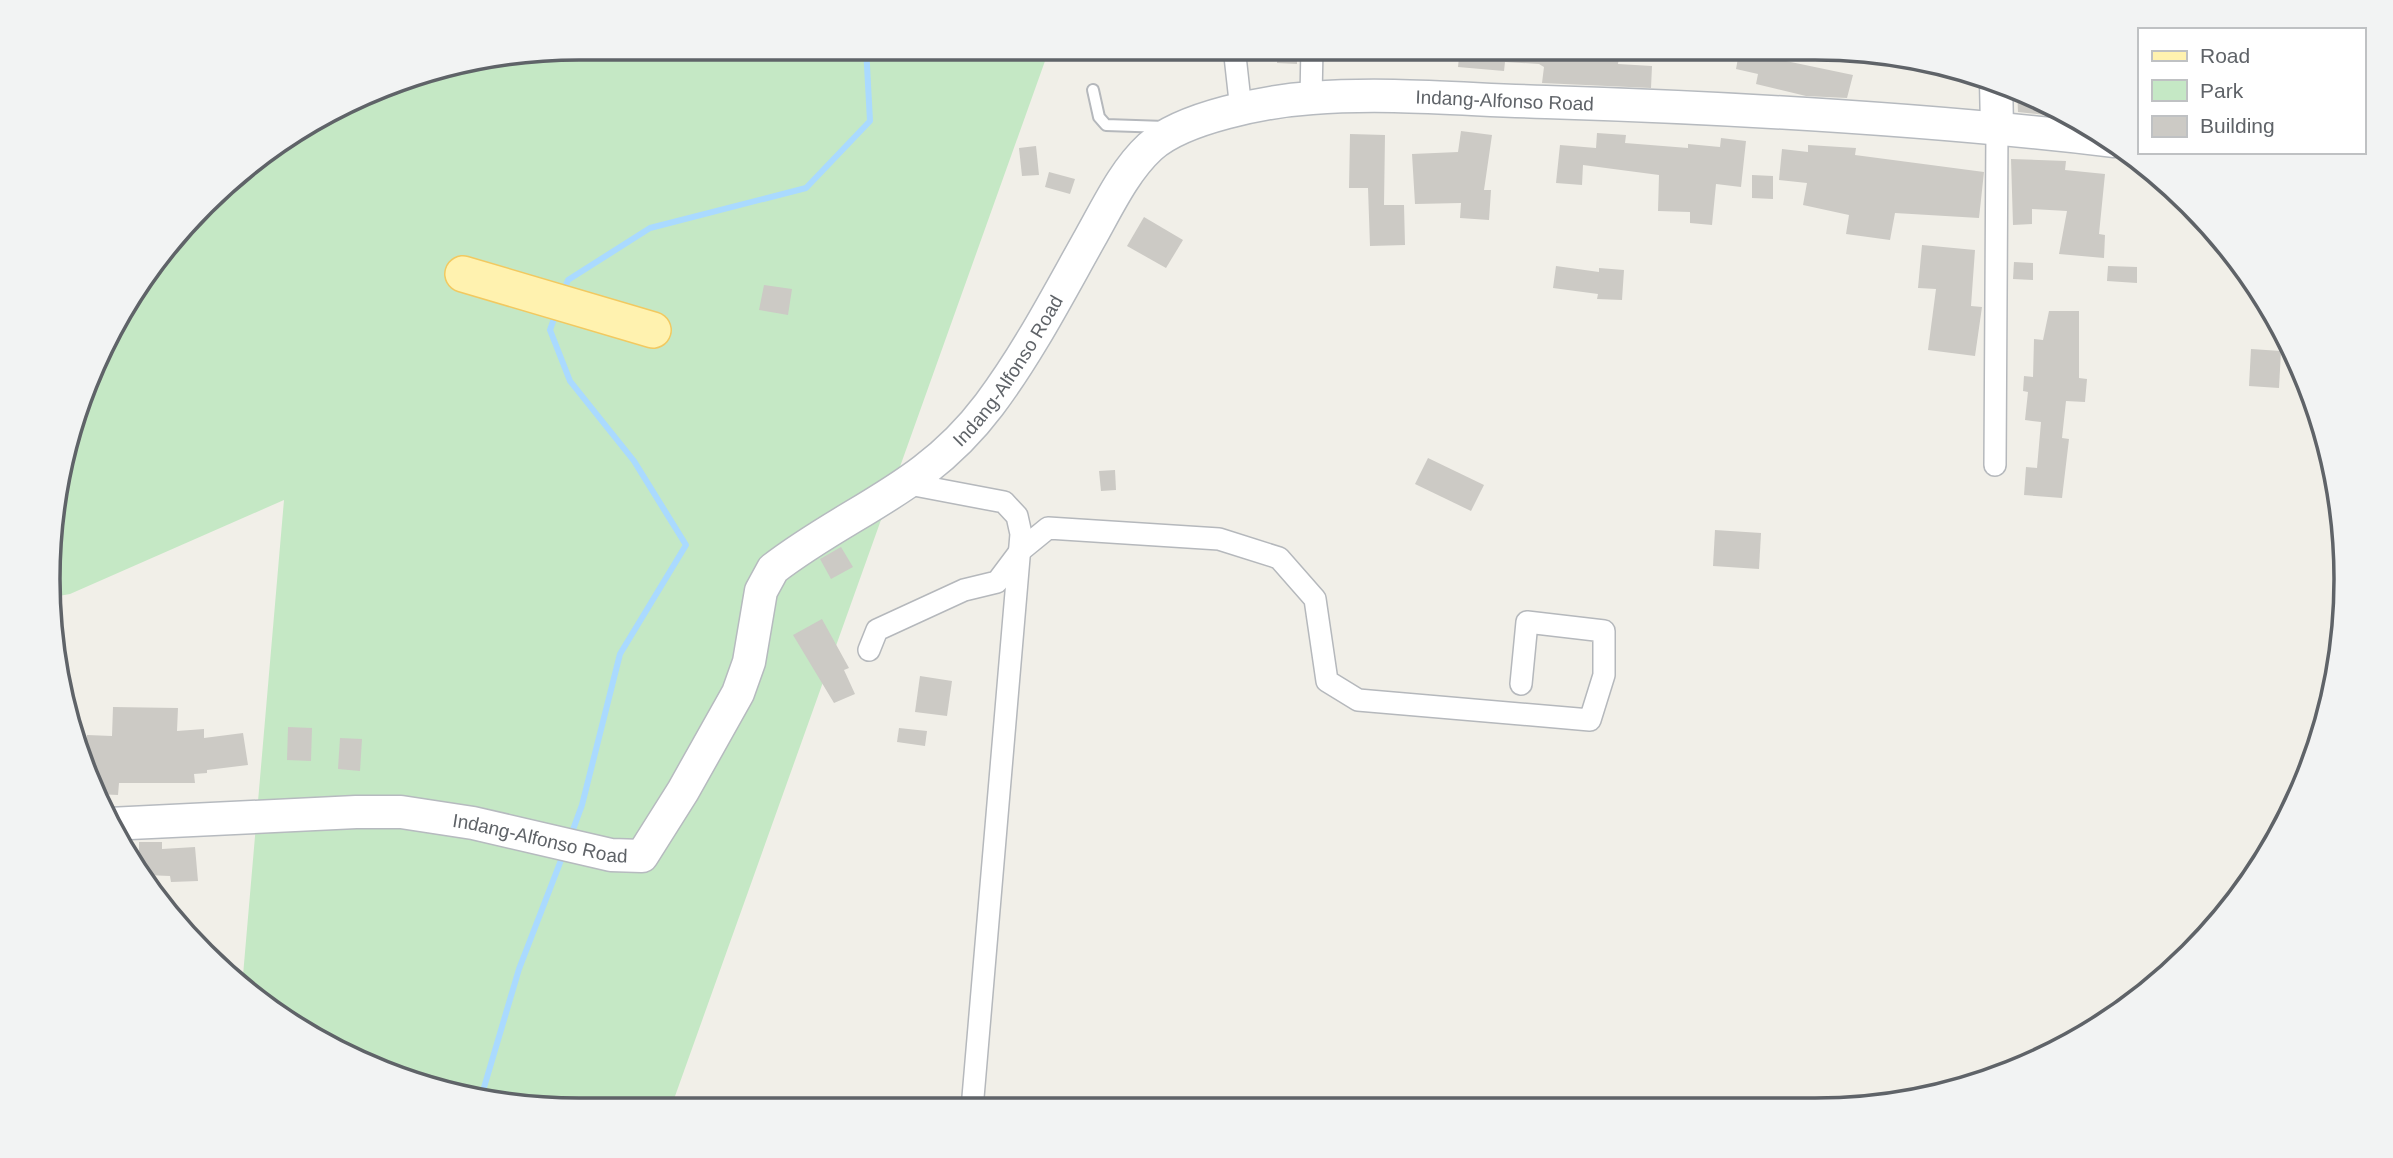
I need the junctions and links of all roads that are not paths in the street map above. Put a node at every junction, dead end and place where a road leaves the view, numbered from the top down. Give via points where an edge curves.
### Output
1 (1235, 60) edge
2 (1312, 60) edge
3 (1093, 90) dead end
4 (1996, 93) edge
5 (1311, 98) junction
6 (1241, 110) junction
7 (1178, 128) junction
8 (1997, 128) junction
9 (2089, 138) edge
10 (463, 274) dead end
11 (653, 330) dead end
12 (1995, 465) dead end
13 (909, 484) junction
14 (1021, 550) junction
15 (869, 650) dead end
16 (1521, 684) dead end
17 (121, 823) edge
18 (973, 1098) edge

1 - 6 street
2 - 5 street
3 - 7 lane via 1105,125
4 - 8 main road
5 - 6 main road, Indang-Alfonso Road
5 - 8 main road, Indang-Alfonso Road via 1603,104
6 - 7 main road, Indang-Alfonso Road
7 - 13 main road, Indang-Alfonso Road via 1150,148 1120,186 1024,355 986,409 950,450
8 - 9 main road, Indang-Alfonso Road
8 - 12 street
10 - 11 main road
13 - 14 street via 1004,502 1020,524
13 - 17 main road, Indang-Alfonso Road via 773,569 761,591 744,679 683,791 645,853 638,857 611,855 473,822 401,812
14 - 15 street via 997,582 964,590 877,630
14 - 16 street via 1048,528 1219,538 1279,558 1315,598 1326,681 1358,700 1590,720 1604,675 1604,631 1527,622
14 - 18 street

